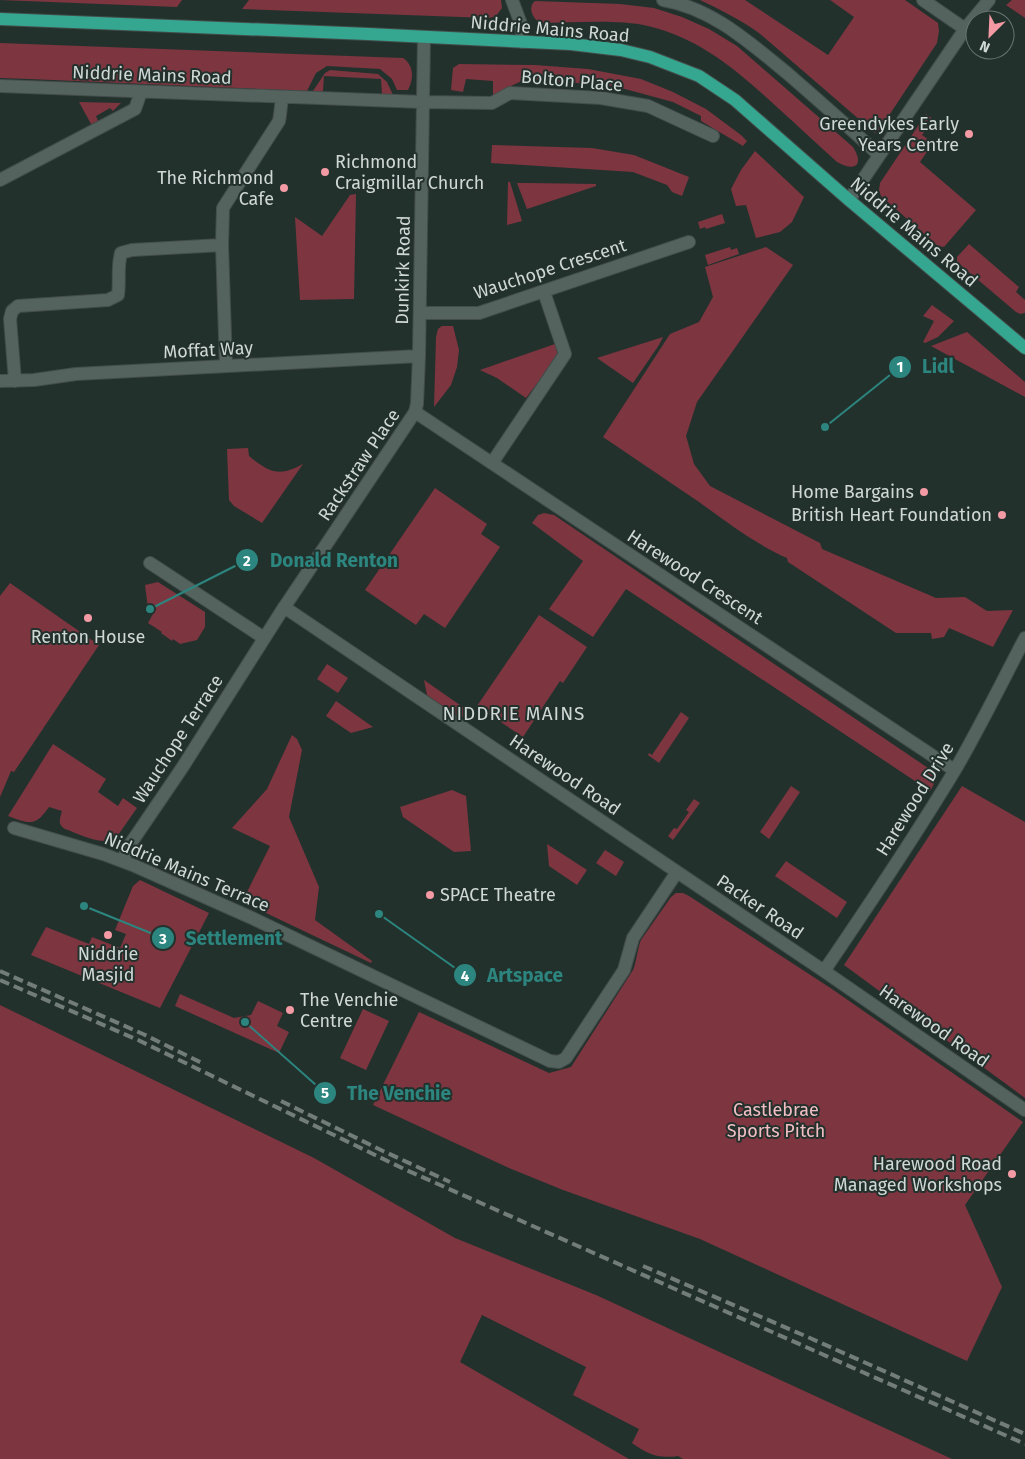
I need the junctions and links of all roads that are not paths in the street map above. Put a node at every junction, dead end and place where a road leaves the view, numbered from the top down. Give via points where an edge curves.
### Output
1 (512, 0) edge
2 (663, 0) edge
3 (923, 0) edge
4 (990, 0) edge
5 (981, 10) edge
6 (0, 18) edge
7 (965, 29) joint
8 (424, 38) junction
9 (523, 42) junction
10 (0, 86) edge
11 (141, 92) junction
12 (282, 97) junction
13 (424, 102) junction
14 (713, 136) dead end
15 (879, 155) junction
16 (0, 180) edge
17 (850, 200) junction
18 (689, 242) dead end
19 (222, 245) junction
20 (544, 292) junction
21 (420, 313) junction
22 (1025, 348) edge
23 (419, 356) junction
24 (226, 366) junction
25 (0, 381) edge
26 (15, 381) junction
27 (415, 412) junction
28 (492, 463) junction
29 (150, 563) dead end
30 (283, 610) junction
31 (264, 638) junction
32 (1025, 638) edge
33 (954, 770) junction
34 (14, 828) dead end
35 (122, 861) junction
36 (677, 872) junction
37 (824, 971) junction
38 (1025, 1110) edge

1 - 9 street
2 - 15 street via 712,17 741,35
3 - 7 street
4 - 5 street
6 - 8 main road, Niddrie Mains Road
7 - 15 street
8 - 9 main road, Niddrie Mains Road
8 - 13 street, Dunkirk Road
9 - 17 main road, Niddrie Mains Road via 621,50 650,57 699,76 735,100
10 - 11 street, Niddrie Mains Road
11 - 12 street, Niddrie Mains Road
11 - 16 street via 135,109
12 - 13 street, Niddrie Mains Road
12 - 19 street via 279,121 223,208
13 - 14 street, Bolton Place via 492,103 510,93 601,98 648,106
13 - 21 street, Dunkirk Road
15 - 17 street
17 - 22 main road, Niddrie Mains Road
18 - 20 street, Wauchope Crescent
19 - 24 street
19 - 26 street via 121,253 118,296 108,300 18,306 10,319
20 - 21 street, Wauchope Crescent via 480,313
20 - 28 street via 566,354
21 - 23 street, Dunkirk Road
23 - 24 street, Moffat Way
23 - 27 street, Dunkirk Road
24 - 26 street, Moffat Way via 76,374
25 - 26 street, Moffat Way
27 - 28 street, Harewood Crescent
27 - 30 street, Rackstraw Place
28 - 33 street, Harewood Crescent
29 - 31 street
30 - 31 street, Wauchope Terrace
30 - 36 street, Harewood Road
31 - 35 street, Wauchope Terrace
32 - 33 street, Harewood Drive
33 - 37 street, Harewood Drive
34 - 35 street, Niddrie Mains Terrace
35 - 36 street, Niddrie Mains Terrace via 252,918 550,1061 559,1062 566,1058 624,970 633,938
36 - 37 street, Packer Road
37 - 38 street, Harewood Road

